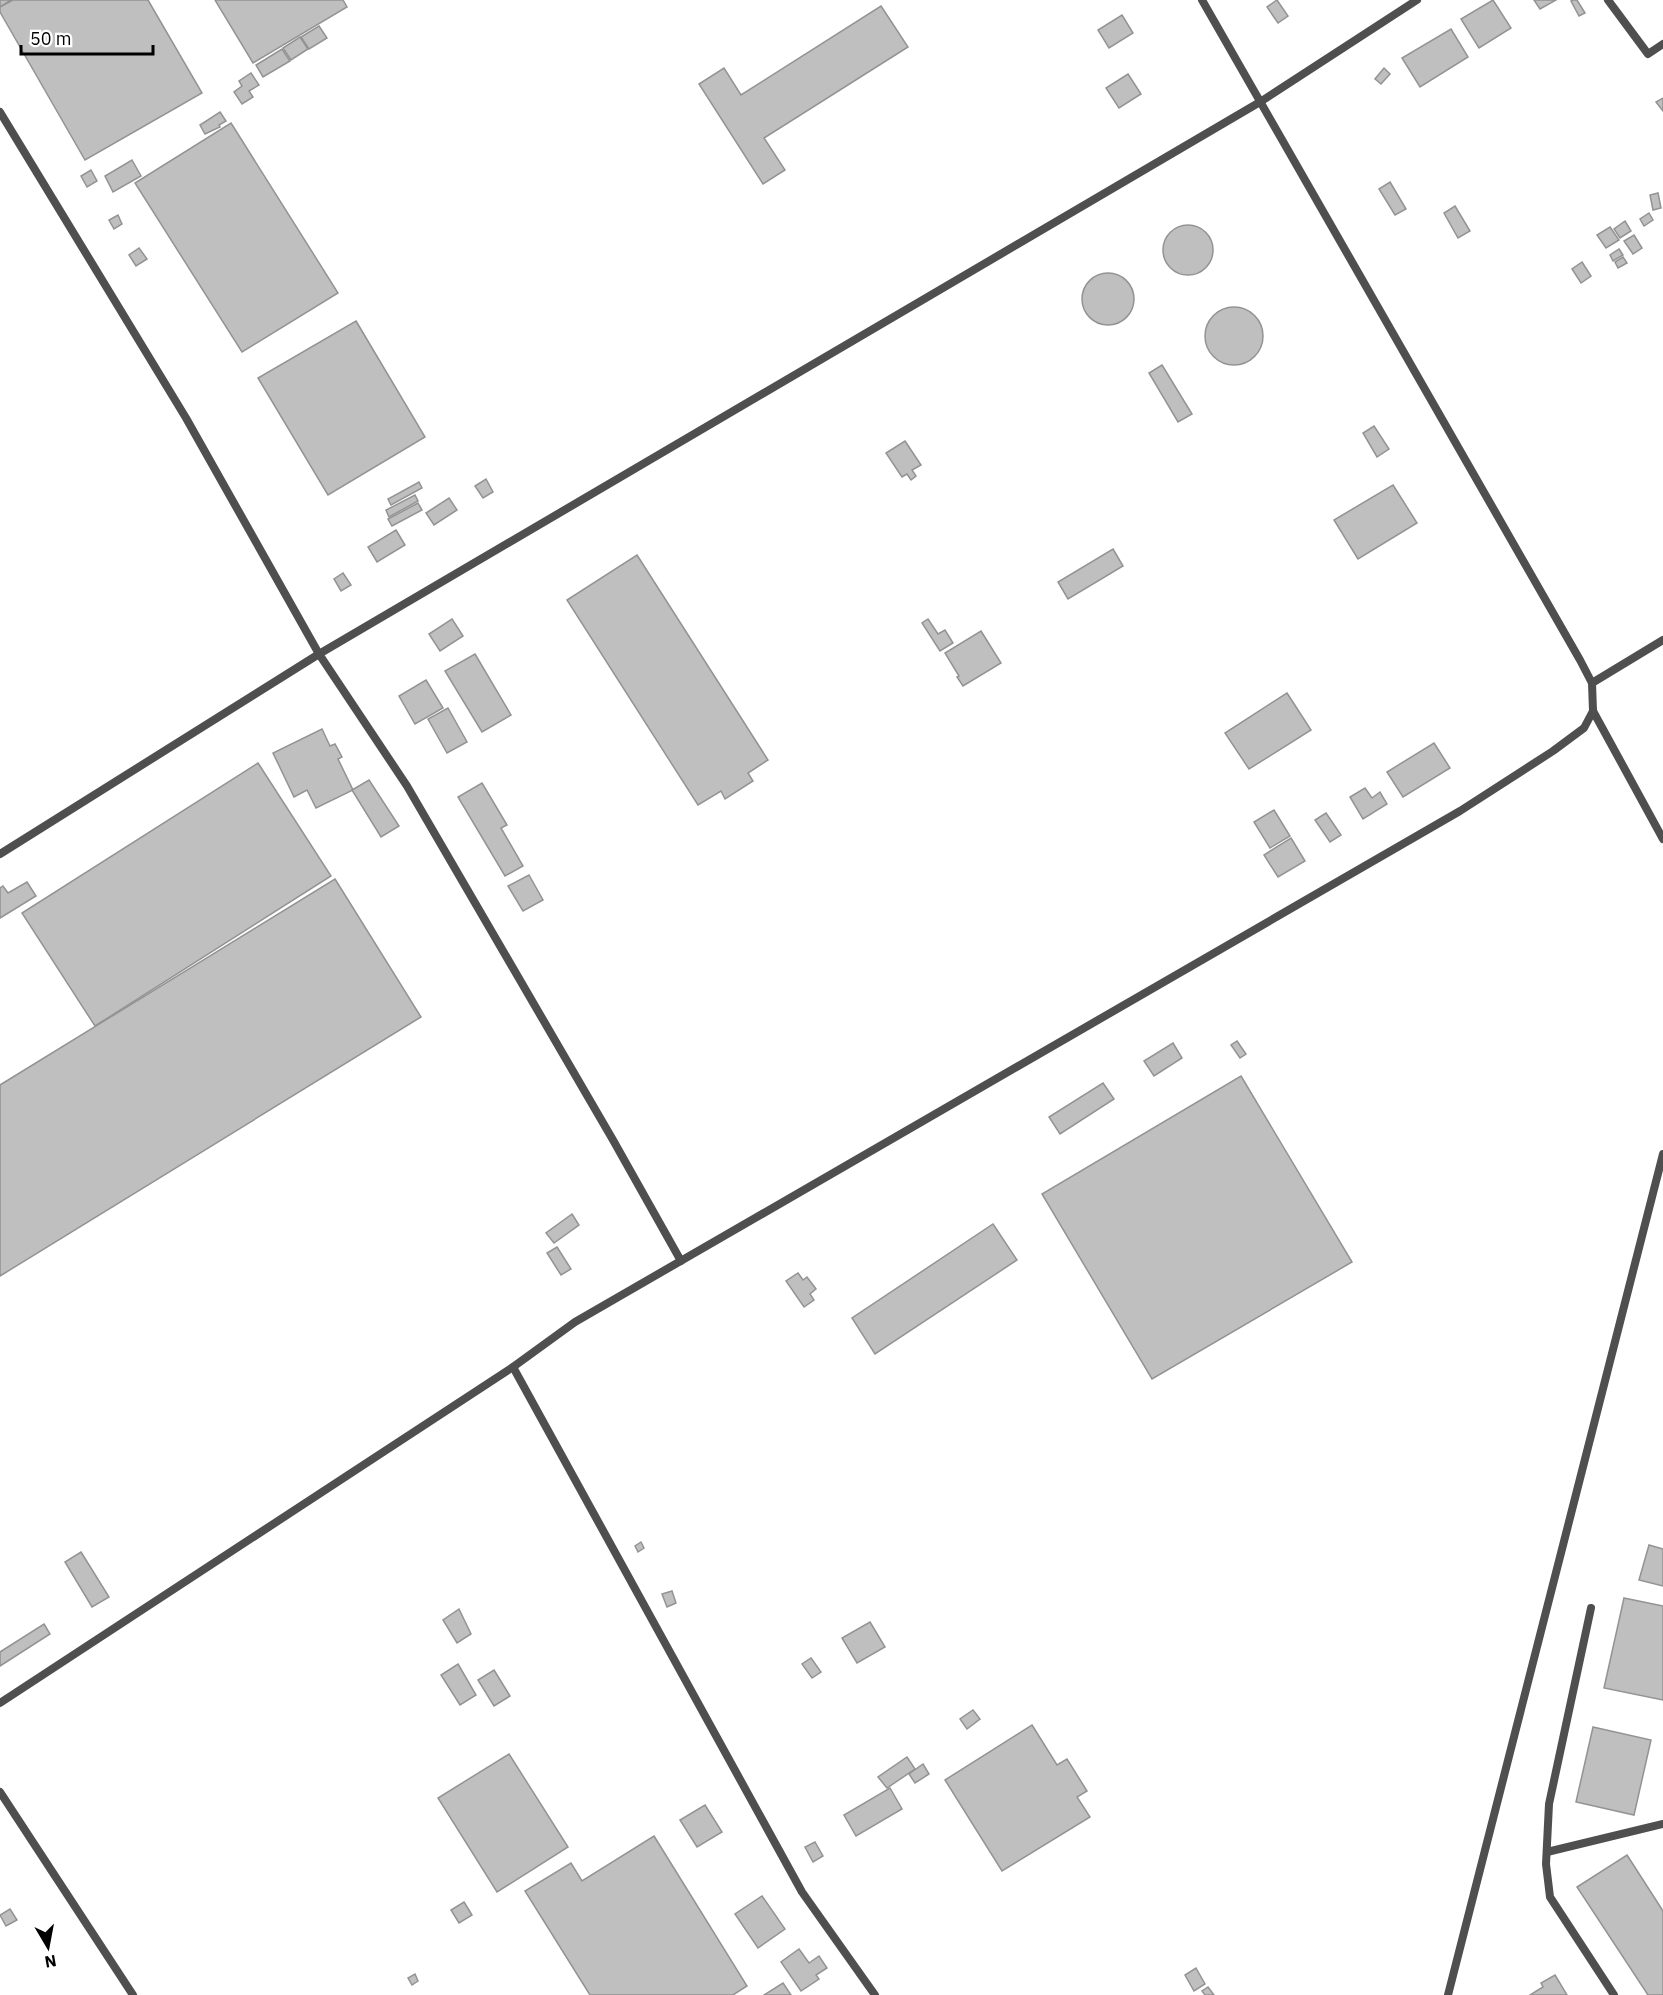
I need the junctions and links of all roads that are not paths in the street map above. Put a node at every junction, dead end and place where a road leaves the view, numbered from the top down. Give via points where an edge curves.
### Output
1 (1202, 0) edge
2 (1417, 0) edge
3 (1608, 0) edge
4 (1663, 44) edge
5 (1260, 102) junction
6 (0, 112) edge
7 (1663, 640) edge
8 (319, 654) junction
9 (1592, 683) junction
10 (1593, 711) junction
11 (1663, 839) edge
12 (0, 854) edge
13 (1663, 1154) edge
14 (681, 1261) junction
15 (513, 1367) junction
16 (1591, 1608) dead end
17 (0, 1703) edge
18 (0, 1792) edge
19 (1663, 1824) edge
20 (1547, 1852) junction
21 (133, 1995) edge
22 (875, 1995) edge
23 (1448, 1995) edge
24 (1614, 1995) edge

1 - 5 lane
2 - 5 lane
3 - 4 lane via 1648,54
5 - 8 lane
5 - 9 lane
6 - 8 lane via 180,407
7 - 9 lane
8 - 12 lane
8 - 14 lane via 407,786
9 - 10 lane
10 - 11 lane
10 - 14 lane via 1584,728 1460,811
13 - 23 lane
14 - 15 lane via 575,1322
15 - 17 lane
15 - 22 lane via 802,1892
16 - 20 lane via 1549,1804
18 - 21 lane
19 - 20 lane
20 - 24 lane via 1550,1897

